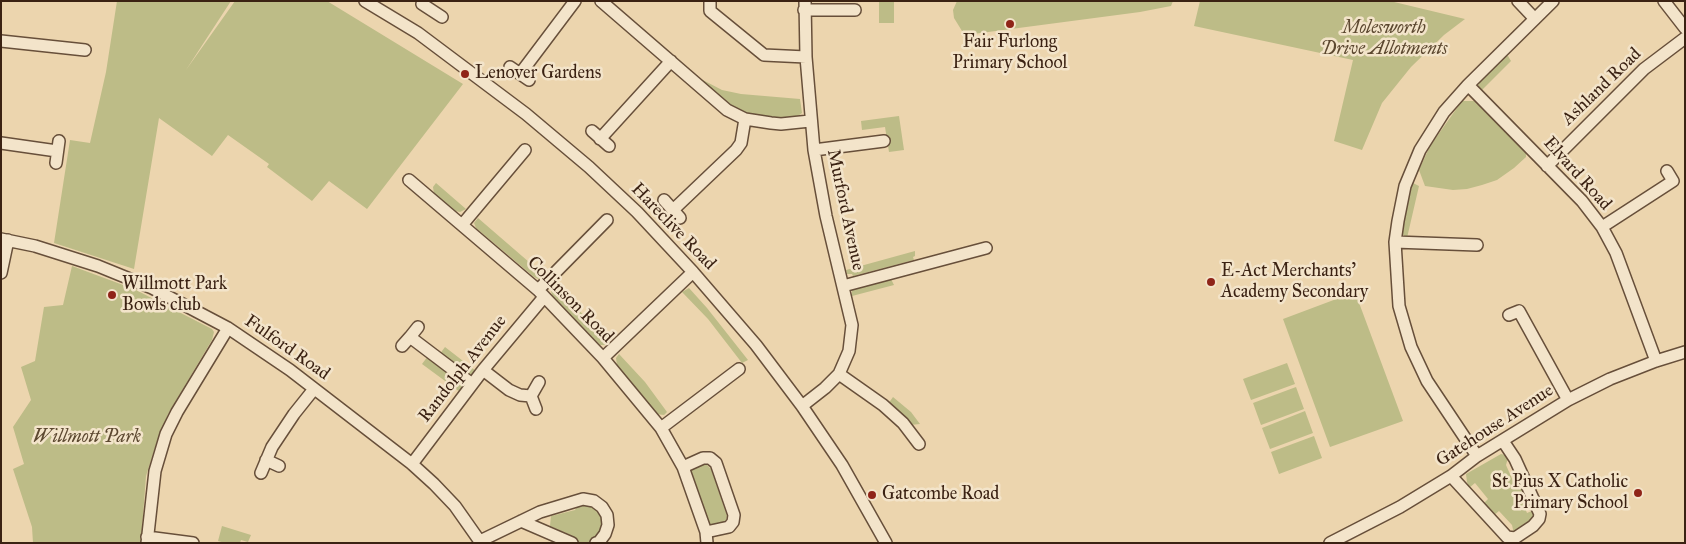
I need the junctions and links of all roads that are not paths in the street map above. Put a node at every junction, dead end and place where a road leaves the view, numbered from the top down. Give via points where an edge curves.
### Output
1 (365, 1) edge
2 (575, 1) edge
3 (710, 1) edge
4 (1518, 1) edge
5 (1553, 1) edge
6 (1664, 1) edge
7 (602, 2) edge
8 (422, 4) dead end
9 (805, 6) edge
10 (438, 10) edge
11 (855, 10) dead end
12 (1535, 19) junction
13 (1685, 28) edge
14 (1685, 38) edge
15 (1, 40) edge
16 (806, 57) junction
17 (671, 60) junction
18 (84, 63) dead end
19 (520, 73) dead end
20 (1468, 85) junction
21 (745, 119) junction
22 (810, 120) junction
23 (600, 139) dead end
24 (884, 141) dead end
25 (1, 143) edge
26 (525, 150) dead end
27 (814, 150) junction
28 (56, 164) dead end
29 (1547, 166) junction
30 (409, 180) dead end
31 (1672, 180) dead end
32 (664, 200) dead end
33 (607, 220) dead end
34 (462, 226) junction
35 (1602, 227) junction
36 (5, 239) edge
37 (1395, 242) junction
38 (1477, 245) dead end
39 (986, 248) dead end
40 (693, 272) junction
41 (1, 273) edge
42 (843, 286) junction
43 (541, 293) junction
44 (1519, 311) dead end
45 (418, 327) dead end
46 (228, 328) junction
47 (410, 337) junction
48 (402, 346) dead end
49 (1685, 352) edge
50 (603, 358) junction
51 (1656, 361) junction
52 (738, 369) dead end
53 (483, 370) junction
54 (839, 374) junction
55 (539, 382) dead end
56 (472, 384) junction
57 (314, 389) junction
58 (532, 396) junction
59 (1568, 400) junction
60 (802, 406) junction
61 (536, 409) dead end
62 (661, 428) junction
63 (923, 428) dead end
64 (1503, 441) junction
65 (1477, 456) junction
66 (266, 460) junction
67 (412, 464) junction
68 (279, 466) dead end
69 (683, 466) junction
70 (260, 473) dead end
71 (1451, 476) junction
72 (521, 521) junction
73 (706, 538) edge
74 (1353, 538) edge
75 (147, 540) edge
76 (480, 542) edge
77 (193, 543) edge
78 (572, 543) edge
79 (596, 543) edge
80 (886, 543) edge
81 (1330, 543) edge

1 - 40 street, Hareclive Road via 418,34 526,114 637,212
2 - 19 street
3 - 16 street via 710,11 764,55
4 - 12 street
5 - 12 street
6 - 13 street
7 - 17 street
8 - 10 street
9 - 11 street
9 - 16 street, Murford Avenue
12 - 20 street
14 - 29 street, Ashland Road via 1644,68
15 - 18 street via 86,48
16 - 22 street, Murford Avenue
17 - 21 street via 727,110
17 - 23 street
20 - 29 street, Elvard Road
20 - 37 street via 1444,112 1420,150 1405,186
21 - 22 street via 781,124
21 - 32 street via 741,143 736,150 676,214
22 - 27 street, Murford Avenue
24 - 27 street
25 - 28 street via 58,146
26 - 34 street
27 - 42 street, Murford Avenue
29 - 35 street, Elvard Road via 1582,201
30 - 34 street, Collinson Road
31 - 35 street
33 - 43 street, Randolph Avenue
34 - 43 street, Collinson Road
35 - 51 street, Elvard Road via 1616,253
36 - 41 street
36 - 46 street, Fulford Road via 98,266 152,288
37 - 38 street
37 - 65 street via 1399,306 1411,347 1427,381
39 - 42 street
40 - 50 street
40 - 60 street, Hareclive Road
42 - 54 street, Murford Avenue via 852,339
43 - 50 street, Collinson Road
43 - 53 street, Randolph Avenue
44 - 59 street
45 - 47 street
46 - 57 street, Fulford Road
46 - 75 street via 166,434 155,471
47 - 48 street
47 - 56 street
49 - 51 street, Gatehouse Avenue
50 - 62 street, Collinson Road
51 - 59 street, Gatehouse Avenue
52 - 62 street
53 - 56 street, Randolph Avenue
53 - 58 street via 509,390
54 - 60 street, Murford Avenue
54 - 63 street via 883,405 904,423 916,439
55 - 58 street
56 - 67 street, Randolph Avenue
57 - 66 street
57 - 67 street, Fulford Road
58 - 61 street
59 - 64 street, Gatehouse Avenue
60 - 80 street, Hareclive Road via 842,465
62 - 69 street, Collinson Road
64 - 65 street, Gatehouse Avenue
64 - 71 street via 1515,459 1540,514 1536,524 1515,538 1507,537
65 - 71 street, Gatehouse Avenue
66 - 68 street
66 - 70 street
67 - 76 street, Fulford Road via 455,506
69 - 73 street, Collinson Road
69 - 73 street, Collinson Road via 704,458 716,463 734,515 729,527
71 - 74 street, Gatehouse Avenue
72 - 76 street
72 - 78 street
72 - 79 street via 566,503 583,499 594,501 607,515 608,525
74 - 81 street, Gatehouse Avenue
75 - 77 street

